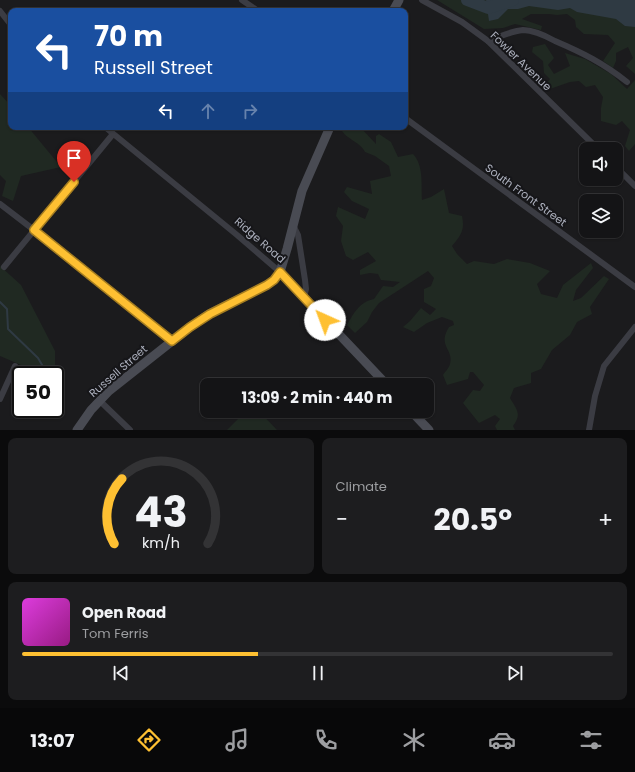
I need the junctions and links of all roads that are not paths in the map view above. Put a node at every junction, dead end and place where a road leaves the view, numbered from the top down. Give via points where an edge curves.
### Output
1 (242, 0) edge
2 (422, 0) edge
3 (254, 8) edge
4 (0, 11) edge
5 (8, 21) edge
6 (488, 41) junction
7 (627, 82) dead end
8 (408, 120) edge
9 (108, 130) edge
10 (329, 130) edge
11 (113, 134) junction
12 (591, 142) edge
13 (623, 174) edge
14 (635, 186) edge
15 (0, 204) edge
16 (292, 225) junction
17 (34, 230) junction
18 (4, 267) dead end
19 (280, 272) junction
20 (635, 287) edge
21 (304, 297) junction
22 (635, 327) edge
23 (172, 341) junction
24 (12, 373) edge
25 (380, 378) edge
26 (0, 399) edge
27 (100, 401) junction
28 (418, 418) edge
29 (77, 430) edge
30 (130, 430) edge
31 (429, 430) edge
32 (589, 430) edge

1 - 3 street
2 - 6 street, Fowler Avenue via 462,22
4 - 5 street
6 - 7 street via 524,30 540,34 588,56
6 - 12 street, Fowler Avenue
8 - 20 street, South Front Street
9 - 11 street, Ridge Road
10 - 16 main road, Russell Street via 302,191
11 - 17 street
11 - 19 street, Ridge Road
13 - 14 street
15 - 17 street
16 - 19 main road, Russell Street
16 - 21 street via 298,236 306,285
17 - 18 street
17 - 23 street
19 - 21 main road, Ridge Road
19 - 23 main road, Russell Street via 267,285 210,314
21 - 25 main road, Ridge Road
22 - 32 street via 604,366
23 - 27 main road, Russell Street
24 - 26 street
27 - 29 main road, Russell Street
27 - 30 street
28 - 31 main road

